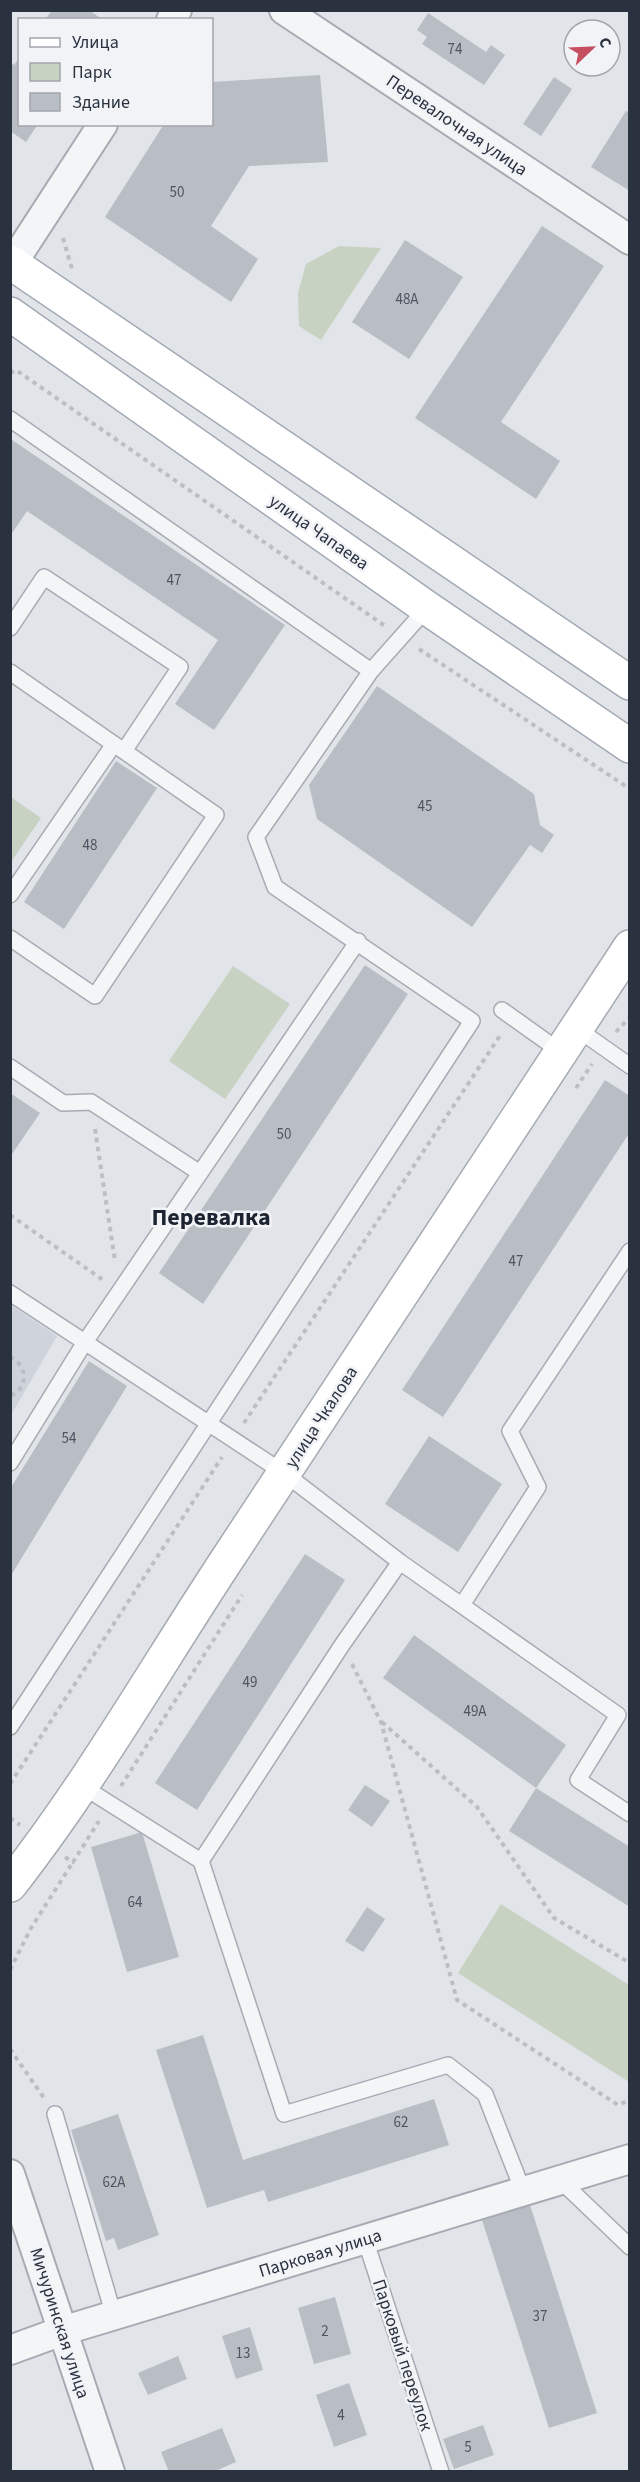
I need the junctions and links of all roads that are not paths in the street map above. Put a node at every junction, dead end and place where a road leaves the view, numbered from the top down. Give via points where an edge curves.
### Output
1 (284, 10) edge
2 (102, 126) edge
3 (630, 240) edge
4 (11, 264) edge
5 (10, 314) edge
6 (10, 419) edge
7 (427, 608) junction
8 (10, 628) edge
9 (371, 671) junction
10 (10, 672) edge
11 (630, 683) edge
12 (630, 746) edge
13 (119, 748) junction
14 (10, 895) edge
15 (10, 938) edge
16 (358, 941) junction
17 (630, 947) edge
18 (507, 1013) road end
19 (568, 1040) junction
20 (630, 1066) edge
21 (10, 1067) edge
22 (200, 1173) junction
23 (630, 1251) edge
24 (10, 1293) edge
25 (85, 1342) junction
26 (208, 1424) junction
27 (10, 1463) edge
28 (284, 1473) junction
29 (400, 1562) junction
30 (462, 1605) junction
31 (10, 1727) edge
32 (82, 1786) junction
33 (630, 1814) edge
34 (201, 1861) junction
35 (10, 1885) edge
36 (55, 2114) road end
37 (630, 2159) edge
38 (10, 2174) edge
39 (560, 2180) junction
40 (523, 2191) junction
41 (365, 2239) junction
42 (630, 2247) edge
43 (114, 2316) junction
44 (62, 2331) junction
45 (10, 2350) edge
46 (110, 2472) edge
47 (441, 2472) edge

1 - 3 street, Перевалочная улица
2 - 4 street
4 - 11 main road
5 - 7 main road, улица Чапаева
6 - 9 lane
7 - 9 lane
7 - 12 main road, улица Чапаева
8 - 13 lane via 44,577 180,667
9 - 16 lane via 256,837 275,887
10 - 13 lane
13 - 14 lane
13 - 15 lane via 216,815 95,996
16 - 22 lane
16 - 26 lane via 472,1021
17 - 19 main road, улица Чкалова
18 - 19 lane
19 - 20 lane via 603,1047
19 - 28 main road, улица Чкалова
21 - 22 lane via 63,1103 91,1102
22 - 25 lane
23 - 30 lane via 510,1431 538,1487
24 - 25 lane
25 - 26 lane
25 - 27 lane
26 - 28 lane
26 - 31 lane
28 - 29 lane
28 - 32 main road, улица Чкалова
29 - 30 lane
29 - 34 lane
30 - 33 lane via 618,1715 578,1780
32 - 34 lane
32 - 35 main road, улица Чкалова
34 - 40 lane via 284,2114 448,2065 485,2094
36 - 43 lane
37 - 39 street, Парковая улица
38 - 44 street, Мичуринская улица
39 - 40 street, Парковая улица
39 - 42 lane
40 - 41 street, Парковая улица
41 - 43 street, Парковая улица
41 - 47 lane, Парковый переулок
43 - 44 street, Парковая улица
44 - 45 street, Парковая улица
44 - 46 street, Мичуринская улица

